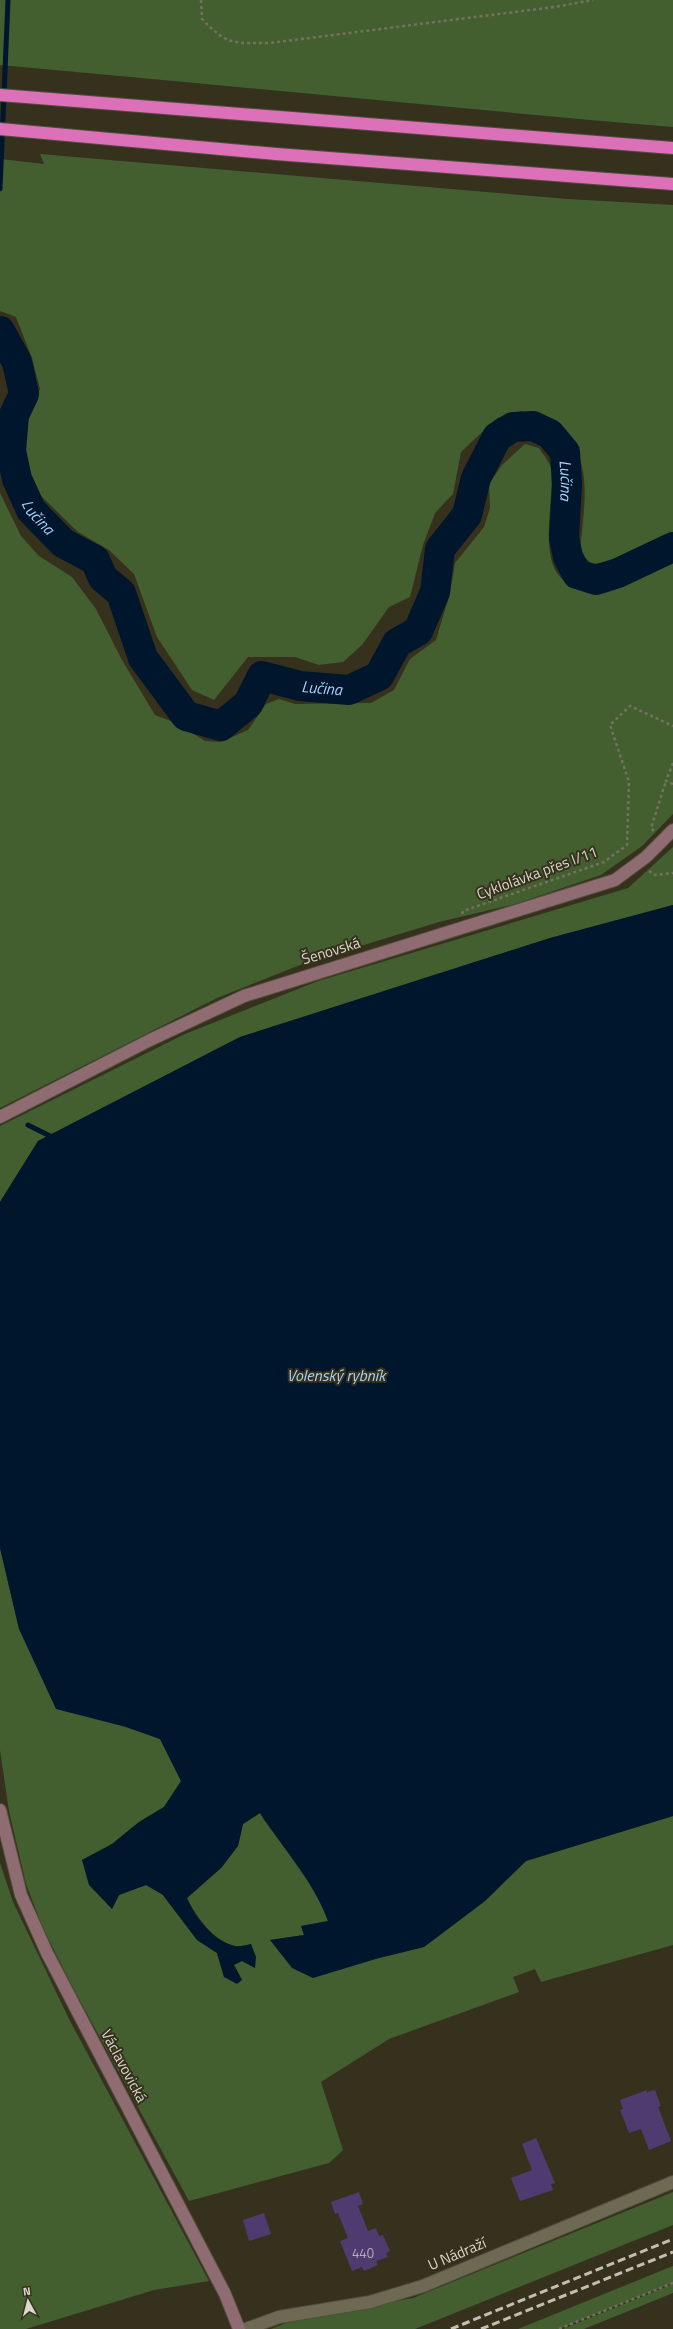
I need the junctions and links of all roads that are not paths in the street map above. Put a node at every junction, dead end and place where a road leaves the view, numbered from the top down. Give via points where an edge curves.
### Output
1 (0, 95) edge
2 (0, 129) edge
3 (673, 148) edge
4 (673, 184) edge
5 (673, 830) edge
6 (0, 1117) edge
7 (0, 1810) edge
8 (673, 2182) edge
9 (239, 2329) edge
10 (246, 2329) edge

1 - 3 highway
2 - 4 highway via 276,154
5 - 6 main road, Šenovská via 646,858 615,880 244,996 150,1040
7 - 9 main road, Václavovická via 21,1895 47,1953 225,2294
8 - 10 street, U Nádraží via 423,2286 370,2302 279,2317

